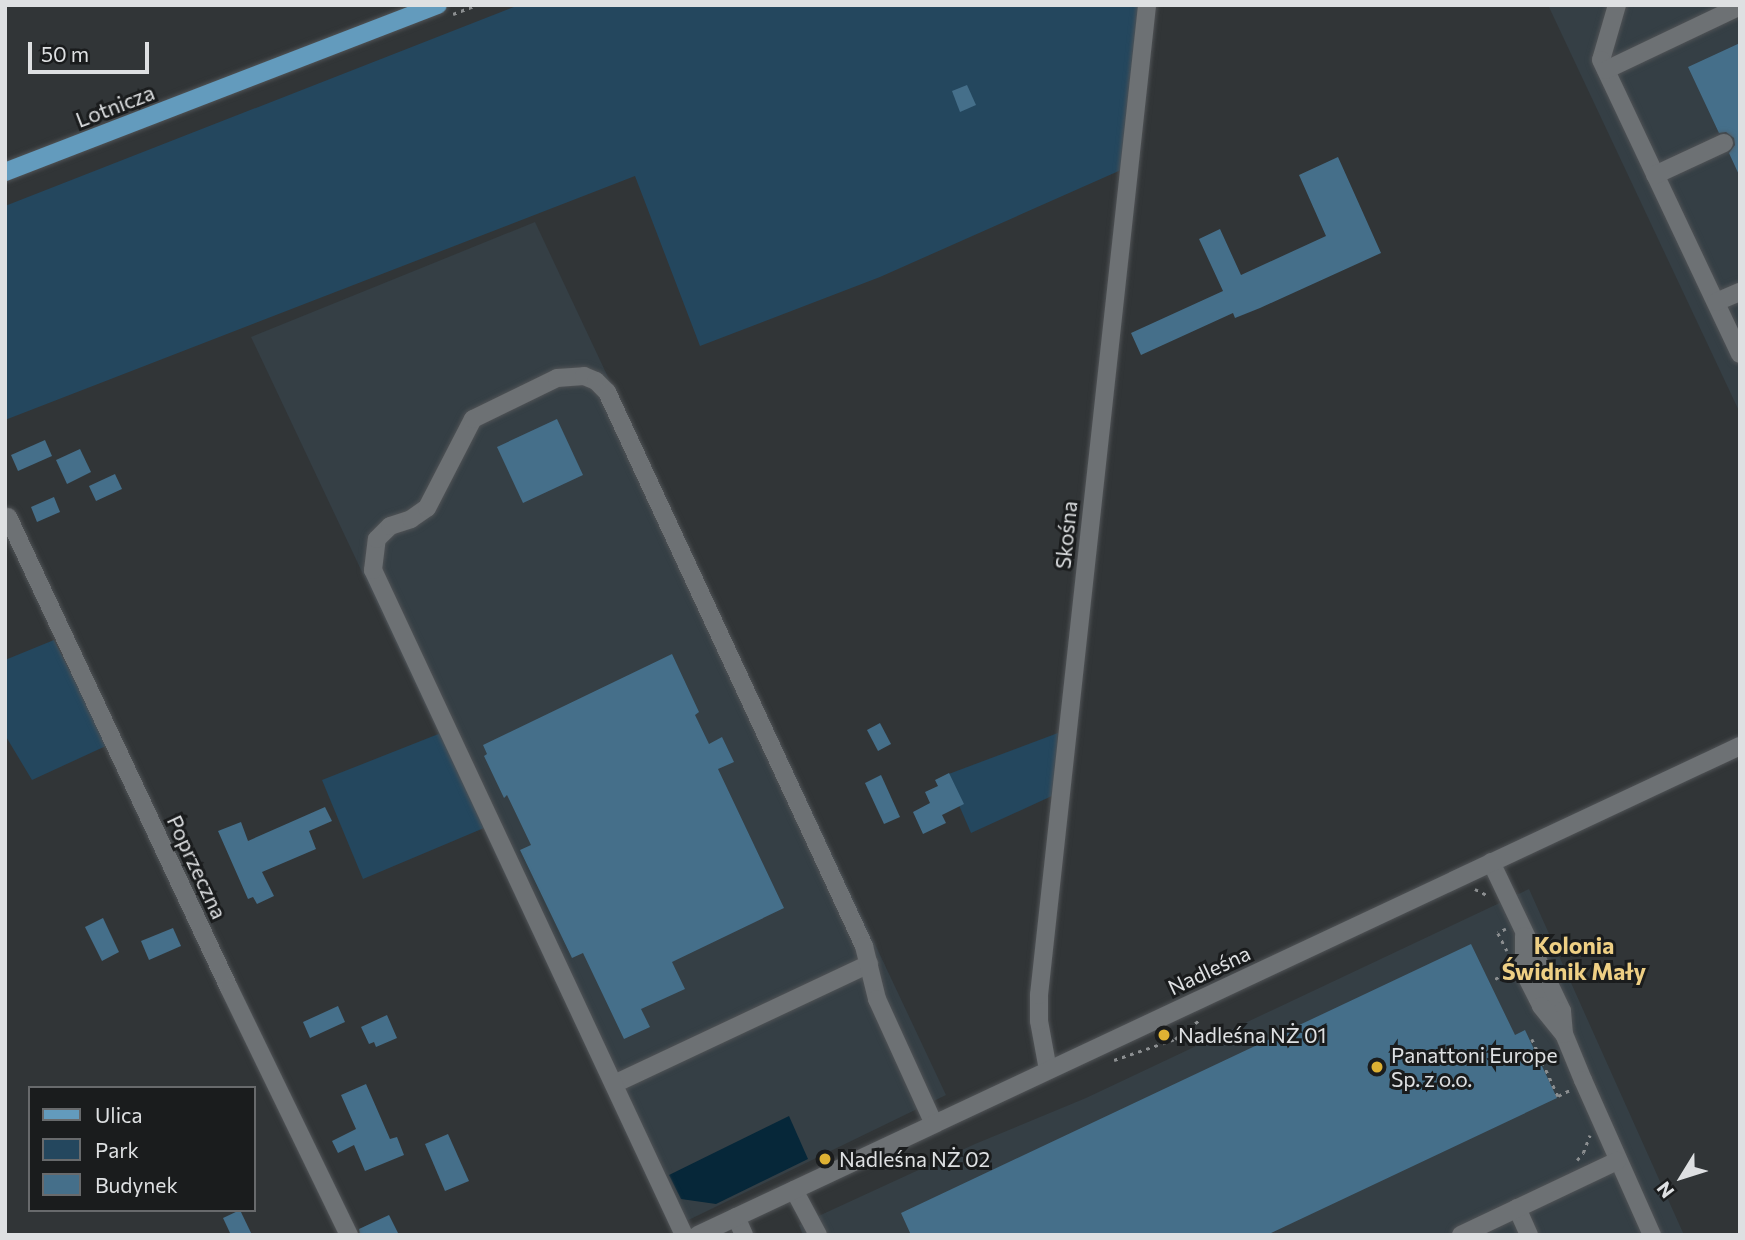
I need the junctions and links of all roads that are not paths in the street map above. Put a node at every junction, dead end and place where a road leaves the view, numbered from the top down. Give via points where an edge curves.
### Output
1 (438, 5) edge
2 (1147, 5) edge
3 (1617, 5) edge
4 (1740, 6) edge
5 (1606, 69) junction
6 (1724, 143) dead end
7 (5, 172) edge
8 (1655, 175) junction
9 (1740, 292) edge
10 (1716, 302) junction
11 (1740, 354) edge
12 (8, 517) dead end
13 (1740, 746) edge
14 (1491, 862) junction
15 (869, 964) junction
16 (1048, 1070) junction
17 (614, 1084) junction
18 (934, 1124) junction
19 (1617, 1161) junction
20 (794, 1190) junction
21 (1517, 1208) junction
22 (736, 1217) junction
23 (349, 1235) edge
24 (684, 1235) edge
25 (698, 1235) edge
26 (744, 1235) edge
27 (818, 1235) edge
28 (1461, 1235) edge
29 (1529, 1235) edge
30 (1652, 1235) edge

1 - 7 main road, Lotnicza
2 - 16 street, Skośna via 1039,995
3 - 5 street via 1601,60
4 - 5 street
5 - 8 street
6 - 8 street
8 - 10 street
9 - 10 street
10 - 11 street
12 - 23 street, Poprzeczna
13 - 14 street, Nadleśna
14 - 16 street, Nadleśna
14 - 19 street via 1562,1011 1564,1034
15 - 17 street
15 - 17 street via 842,896 607,392 584,376 557,378 472,419 427,508 390,526 377,539 373,570
15 - 18 street via 877,999
16 - 18 street, Nadleśna
17 - 24 street
18 - 20 street, Nadleśna
19 - 21 street
19 - 30 street
20 - 22 street, Nadleśna
20 - 27 street
21 - 28 street
21 - 29 street
22 - 25 street, Nadleśna
22 - 26 street

